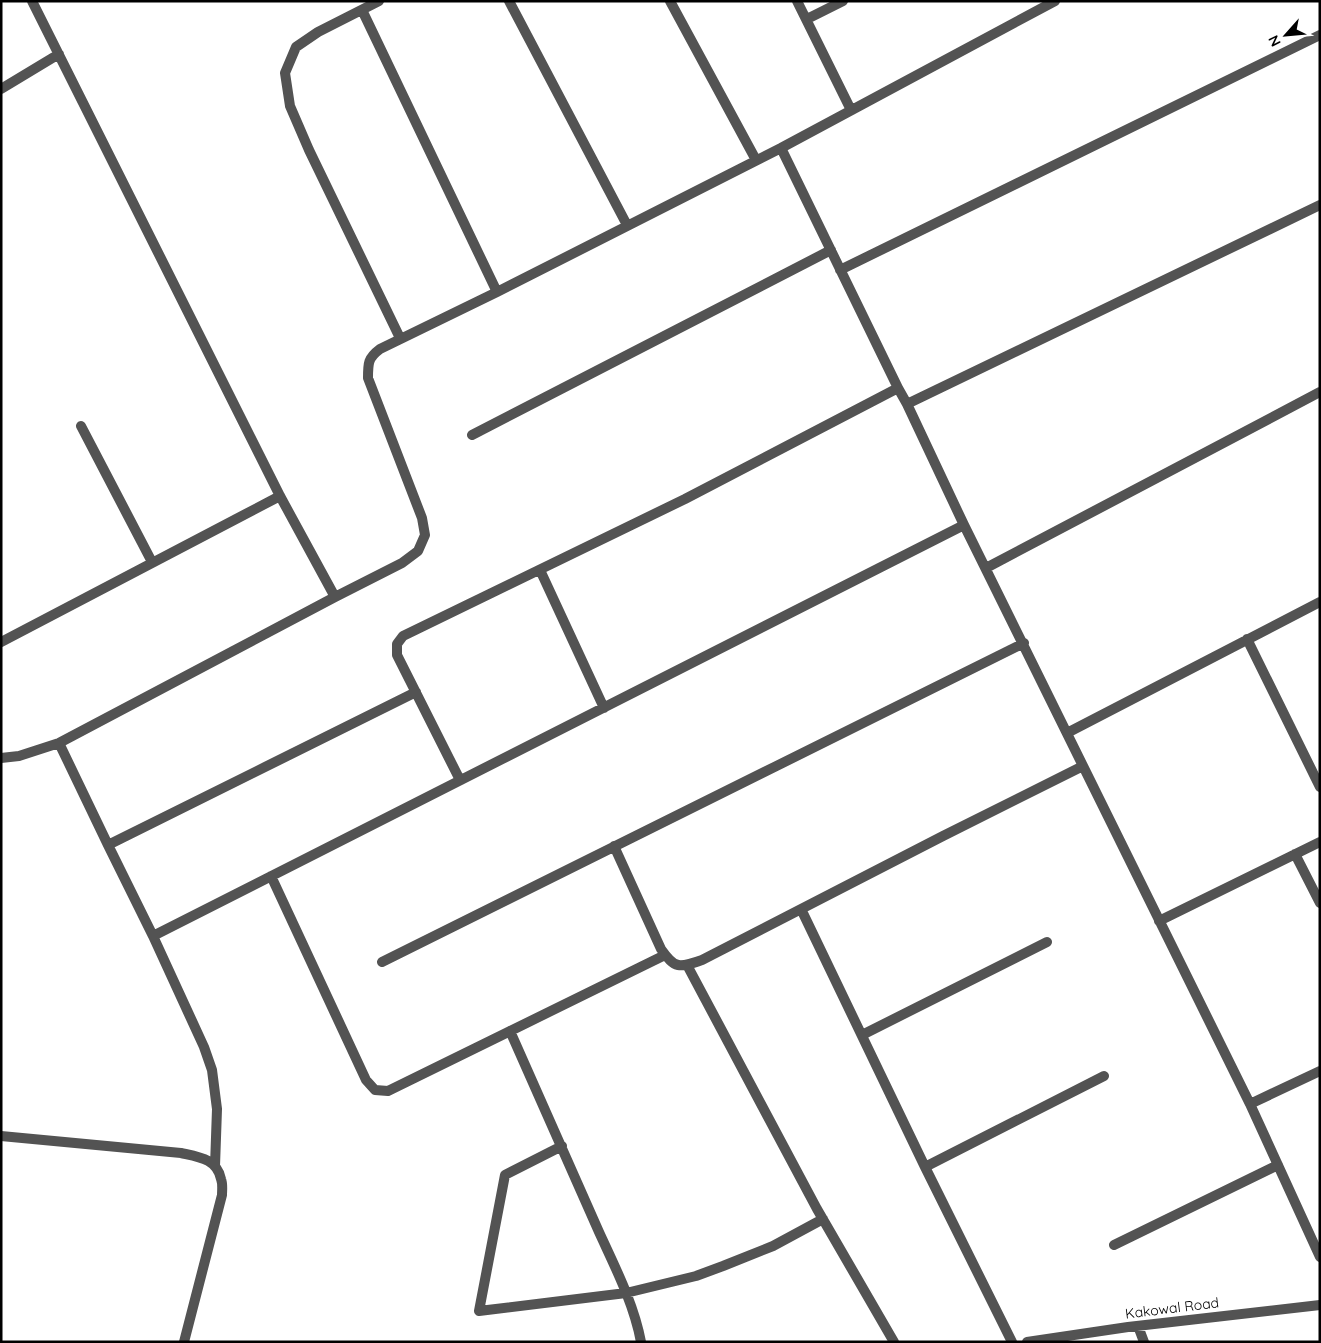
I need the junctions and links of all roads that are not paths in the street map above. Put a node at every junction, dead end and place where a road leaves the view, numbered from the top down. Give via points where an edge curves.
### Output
1 (32, 1) edge
2 (379, 1) edge
3 (510, 1) edge
4 (670, 1) edge
5 (797, 1) edge
6 (843, 1) edge
7 (1055, 1) edge
8 (362, 10) junction
9 (806, 19) junction
10 (1320, 35) edge
11 (59, 54) junction
12 (1, 89) edge
13 (851, 110) junction
14 (781, 148) junction
15 (756, 160) junction
16 (1320, 205) edge
17 (627, 225) junction
18 (831, 250) junction
19 (840, 270) junction
20 (498, 292) junction
21 (400, 338) junction
22 (898, 388) junction
23 (1320, 392) edge
24 (907, 404) junction
25 (81, 426) dead end
26 (472, 435) dead end
27 (280, 496) junction
28 (964, 525) junction
29 (152, 562) junction
30 (986, 568) junction
31 (540, 570) junction
32 (335, 597) junction
33 (1320, 602) edge
34 (1248, 639) junction
35 (1, 642) edge
36 (1024, 643) junction
37 (416, 692) junction
38 (604, 708) junction
39 (1067, 733) junction
40 (59, 743) junction
41 (1, 758) edge
42 (1083, 766) junction
43 (460, 780) junction
44 (1320, 787) edge
45 (1320, 842) edge
46 (108, 845) junction
47 (614, 846) junction
48 (1295, 854) junction
49 (271, 876) junction
50 (1320, 903) edge
51 (801, 909) junction
52 (1159, 921) junction
53 (154, 936) junction
54 (1047, 942) dead end
55 (665, 955) junction
56 (382, 962) dead end
57 (687, 965) junction
58 (510, 1031) junction
59 (862, 1035) junction
60 (1320, 1071) edge
61 (1104, 1076) dead end
62 (1250, 1104) junction
63 (1, 1136) edge
64 (562, 1146) junction
65 (1278, 1165) junction
66 (216, 1166) junction
67 (925, 1167) junction
68 (823, 1219) junction
69 (1114, 1245) dead end
70 (1320, 1257) edge
71 (626, 1293) junction
72 (1320, 1305) edge
73 (1138, 1326) junction
74 (184, 1342) edge
75 (641, 1342) edge
76 (894, 1342) edge
77 (1012, 1342) edge
78 (1027, 1342) edge
79 (1144, 1342) edge

1 - 11 street
2 - 8 street
3 - 17 street
4 - 15 street
5 - 9 street
6 - 9 street
7 - 13 street
8 - 20 street
8 - 21 street via 318,32 296,48 285,72 290,106 309,150
9 - 13 street
10 - 19 street
11 - 12 street
11 - 27 street
13 - 14 street
14 - 15 street
14 - 18 street
15 - 17 street
16 - 24 street
17 - 20 street
18 - 19 street
18 - 26 street
19 - 22 street
20 - 21 street
21 - 32 street via 371,356 368,378 422,518 425,535 418,551 402,563
22 - 24 street
22 - 31 street
23 - 30 street
24 - 28 street
25 - 29 street
27 - 29 street
27 - 32 street
28 - 30 street
28 - 38 street
29 - 35 street
30 - 36 street
31 - 37 street via 403,636 397,644 397,655
31 - 38 street
32 - 40 street
33 - 34 street
34 - 39 street
34 - 44 street
36 - 39 street
36 - 47 street
37 - 43 street
37 - 46 street
38 - 43 street
39 - 42 street
40 - 41 street via 19,756
40 - 46 street
42 - 51 street
42 - 52 street
43 - 49 street
45 - 48 street
46 - 53 street
47 - 55 street
47 - 56 street
48 - 50 street
48 - 52 street
49 - 53 street
49 - 58 street via 366,1080 375,1090 388,1091
51 - 57 street
51 - 59 street
52 - 62 street
53 - 66 street via 212,1070 217,1109
54 - 59 street
55 - 57 street via 677,965
55 - 58 street
57 - 68 street
58 - 64 street
59 - 67 street
60 - 62 street
61 - 67 street
62 - 65 street
63 - 66 street via 181,1153 203,1158
64 - 71 street
64 - 71 street via 505,1175 479,1311
65 - 69 street
65 - 70 street
66 - 74 street via 222,1179 222,1195
67 - 77 street
68 - 71 street via 774,1246 723,1266
68 - 76 street
71 - 75 street
72 - 73 street, Kakowal Road
73 - 78 street, Kakowal Road
73 - 79 street

